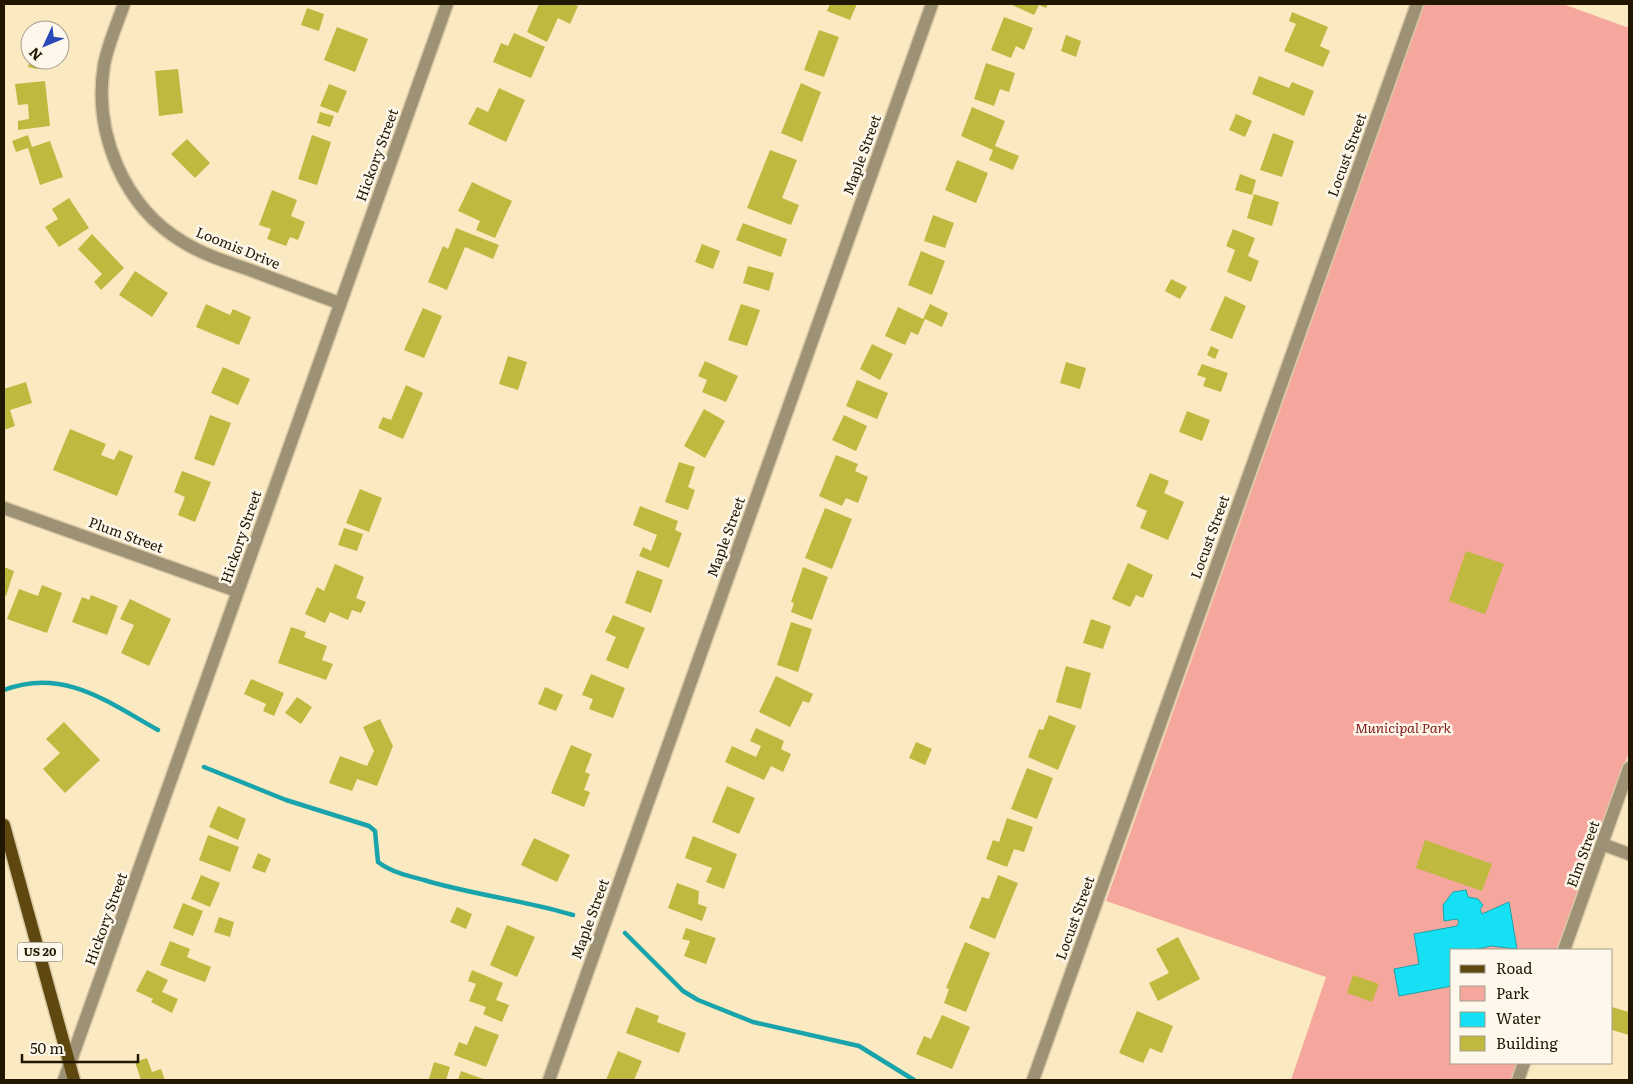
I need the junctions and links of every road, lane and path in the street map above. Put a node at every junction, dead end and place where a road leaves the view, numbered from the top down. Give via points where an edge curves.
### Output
1 (124, 4) edge
2 (447, 4) edge
3 (932, 4) edge
4 (1417, 4) edge
5 (339, 303) junction
6 (4, 508) edge
7 (238, 590) junction
8 (1629, 768) edge
9 (4, 825) edge
10 (1602, 844) junction
11 (1629, 854) edge
12 (1564, 949) edge
13 (70, 1064) junction
14 (1524, 1064) edge
15 (64, 1080) edge
16 (74, 1080) edge
17 (549, 1080) edge
18 (1033, 1080) edge
19 (1518, 1080) edge

1 - 5 street, Loomis Drive via 104,64 102,106 104,126 118,167 143,208 167,232 207,255
2 - 5 street, Hickory Street
3 - 17 street, Maple Street
4 - 18 street, Locust Street
5 - 7 street, Hickory Street
6 - 7 street, Plum Street
7 - 13 street, Hickory Street
8 - 10 street, Elm Street
9 - 13 main road, US 20
10 - 11 street
10 - 12 street, Elm Street
13 - 15 street, Hickory Street
13 - 16 main road, US 20
14 - 19 street

